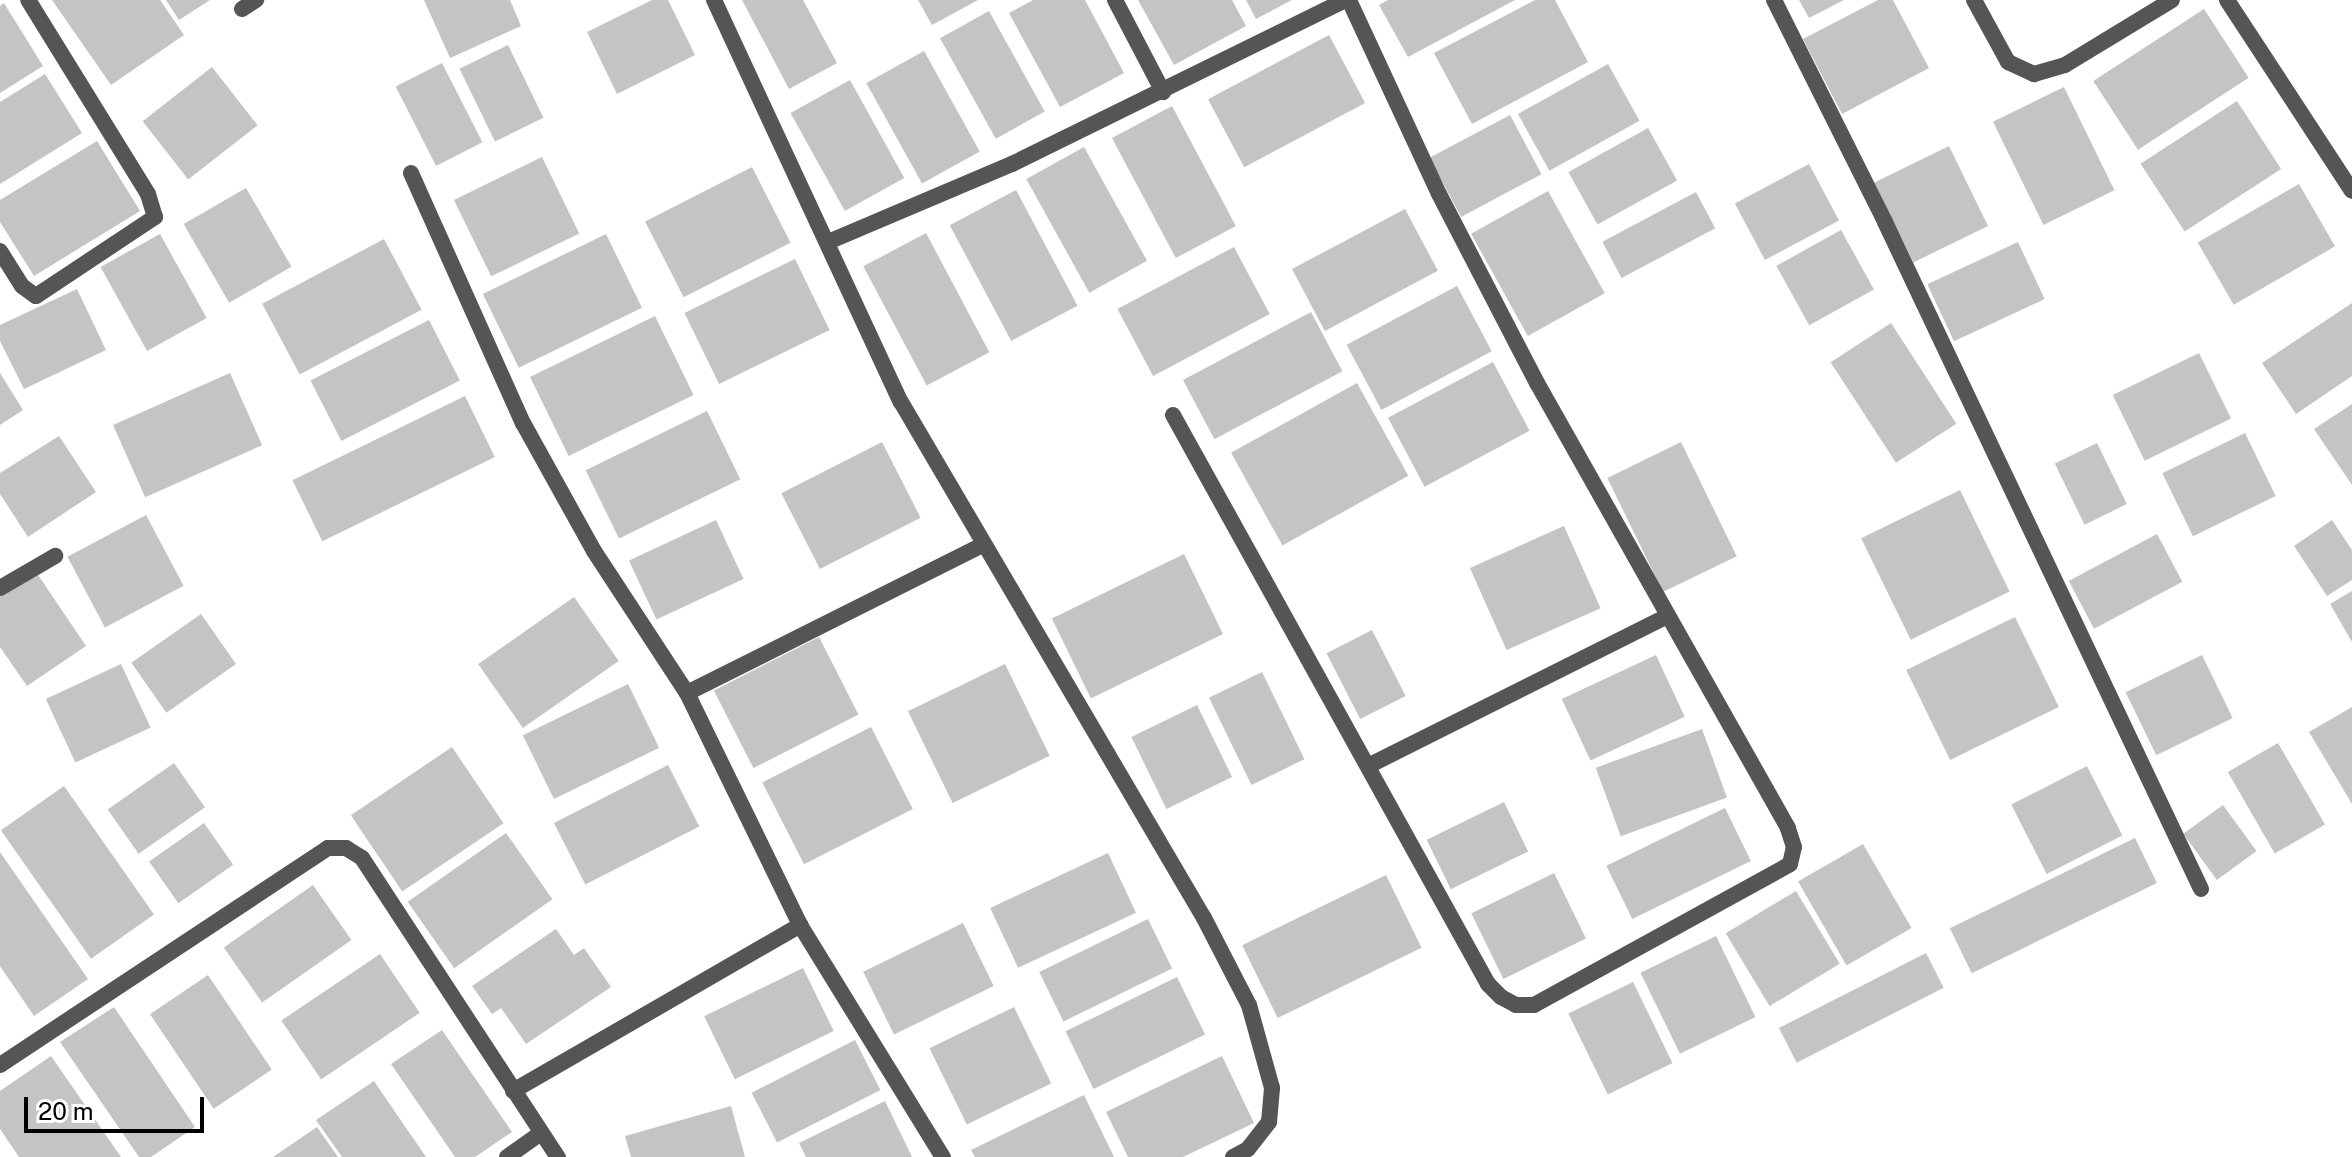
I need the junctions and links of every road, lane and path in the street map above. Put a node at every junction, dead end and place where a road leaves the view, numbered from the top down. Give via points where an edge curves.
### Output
1 (28, 0) edge
2 (714, 0) edge
3 (1115, 0) edge
4 (1348, 0) edge
5 (1774, 0) edge
6 (1974, 0) edge
7 (2172, 0) edge
8 (2227, 0) edge
9 (1163, 92) junction
10 (411, 173) dead end
11 (2352, 191) edge
12 (828, 242) junction
13 (0, 251) edge
14 (1173, 415) dead end
15 (981, 546) junction
16 (55, 556) dead end
17 (0, 588) edge
18 (1668, 616) junction
19 (687, 693) junction
20 (1370, 765) junction
21 (2201, 889) dead end
22 (800, 925) junction
23 (0, 1065) edge
24 (513, 1091) junction
25 (541, 1133) junction
26 (507, 1157) edge
27 (558, 1157) edge
28 (943, 1157) edge
29 (1233, 1157) edge

1 - 13 street via 148,194 155,217 36,296 22,286
2 - 12 street
3 - 9 street
4 - 9 street
4 - 18 street via 1530,370
5 - 21 street
6 - 7 street via 2008,62 2034,74 2065,65
8 - 11 street
9 - 12 street via 1012,164
10 - 19 street via 523,423 594,551
12 - 15 street via 901,402
14 - 20 street
15 - 19 street
15 - 29 street via 1115,765 1249,1005 1271,1100 1269,1122 1248,1149
16 - 17 street
18 - 20 street
18 - 20 street via 1788,828 1794,847 1790,864 1534,1005 1516,1005 1488,984
19 - 22 street
22 - 24 street
22 - 28 street
23 - 24 street via 328,848 338,847 362,858
24 - 25 street
25 - 26 street
25 - 27 street

